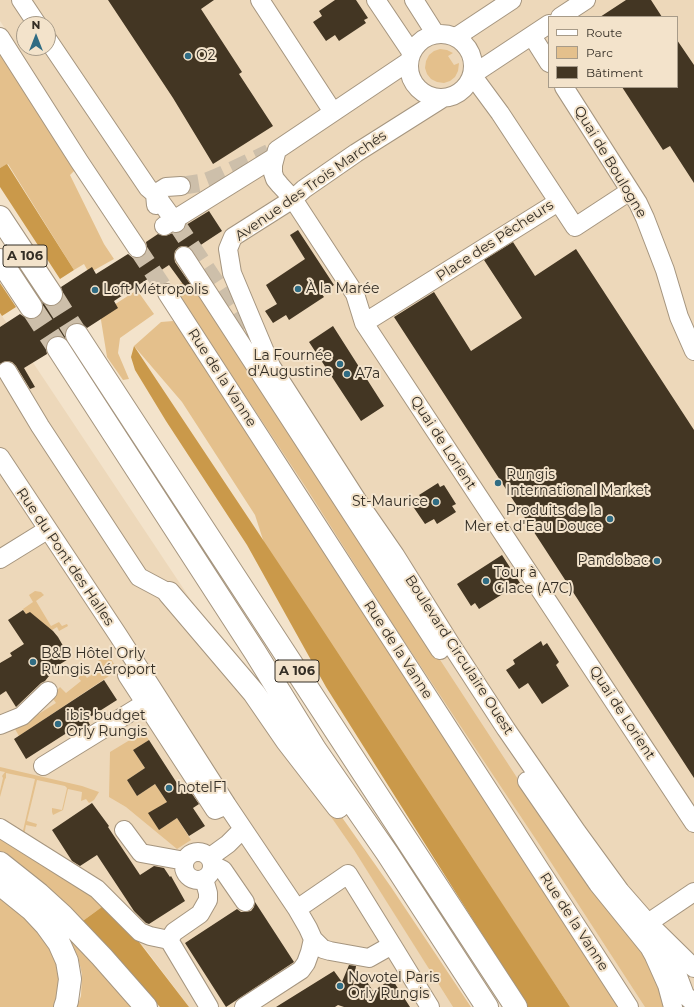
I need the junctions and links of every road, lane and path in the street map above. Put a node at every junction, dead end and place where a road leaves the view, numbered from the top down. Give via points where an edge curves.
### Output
1 (21, 0) edge
2 (260, 0) edge
3 (376, 0) edge
4 (414, 0) edge
5 (512, 0) edge
6 (586, 0) edge
7 (32, 16) edge
8 (562, 16) edge
9 (548, 25) edge
10 (435, 33) junction
11 (456, 36) junction
12 (532, 36) junction
13 (0, 37) edge
14 (56, 52) edge
15 (410, 57) junction
16 (548, 61) edge
17 (472, 75) junction
18 (565, 88) edge
19 (443, 98) junction
20 (333, 112) junction
21 (276, 153) junction
22 (630, 191) junction
23 (293, 199) junction
24 (558, 202) junction
25 (0, 217) edge
26 (137, 248) tunnel mouth
27 (184, 256) dead end
28 (0, 260) edge
29 (167, 293) tunnel mouth
30 (50, 294) tunnel mouth
31 (31, 307) tunnel mouth
32 (688, 322) edge
33 (364, 323) junction
34 (77, 335) tunnel mouth
35 (58, 348) tunnel mouth
36 (694, 351) edge
37 (271, 366) joint
38 (7, 371) dead end
39 (0, 457) edge
40 (46, 530) junction
41 (0, 559) edge
42 (169, 593) joint
43 (48, 691) dead end
44 (151, 700) junction
45 (0, 725) edge
46 (43, 766) dead end
47 (694, 823) edge
48 (0, 828) edge
49 (242, 829) junction
50 (124, 830) dead end
51 (387, 853) junction
52 (184, 861) junction
53 (0, 863) edge
54 (209, 867) junction
55 (0, 884) edge
56 (694, 892) edge
57 (245, 902) dead end
58 (297, 909) junction
59 (654, 929) junction
60 (313, 939) junction
61 (169, 940) junction
62 (597, 944) dead end
63 (392, 945) junction
64 (694, 968) edge
65 (694, 1003) edge
66 (65, 1007) edge
67 (146, 1007) edge
68 (209, 1007) edge
69 (244, 1007) edge
70 (430, 1007) edge
71 (487, 1007) edge
72 (516, 1007) edge
73 (629, 1007) edge
74 (639, 1007) edge
75 (673, 1007) edge

1 - 7 street
2 - 20 street
3 - 15 street
4 - 10 street
5 - 11 street
6 - 8 street
9 - 12 street
10 - 11 street
10 - 15 street via 417,43
11 - 17 street via 471,53
12 - 16 street
12 - 17 street
13 - 26 street
14 - 21 street via 148,188 167,189 170,224
15 - 19 street via 409,73 413,84 421,92
15 - 20 street
17 - 19 street via 461,91
17 - 24 street, Place des Pêcheurs
18 - 22 street, Quai de Boulogne
19 - 23 street, Avenue des Trois Marchés via 356,153
20 - 21 street
21 - 23 street, Quai de Lorient via 273,173 275,179
22 - 24 street via 575,227
22 - 32 street, Quai de Boulogne via 652,234
23 - 33 street, Quai de Lorient via 355,294
23 - 37 street, Avenue des Trois Marchés via 233,237 228,249 232,273
24 - 33 street, Place des Pêcheurs
25 - 30 highway, A 106
27 - 75 street via 494,733 598,884 649,947 667,985
28 - 31 highway, A 106
29 - 73 street, Rue de la Vanne
32 - 36 street, Quai de Boulogne
33 - 47 street, Quai de Lorient
34 - 72 highway, A 106
35 - 51 highway, A 106 via 315,749
37 - 59 street, Boulevard Circulaire Ouest via 506,729 620,891
38 - 42 street via 139,577
39 - 40 street, Rue du Pont des Halles
40 - 41 street
40 - 44 street, Rue du Pont des Halles via 138,668
42 - 51 highway via 254,693 287,741 368,845
43 - 45 street via 22,716
44 - 46 street
44 - 49 street, Rue du Pont des Halles
48 - 61 street via 97,889 140,932
49 - 54 street
49 - 58 street, Rue du Pont des Halles
50 - 52 street via 141,853
51 - 71 highway, A 106
52 - 54 street via 192,853 203,852
52 - 54 street via 185,872 193,880 199,880
53 - 67 highway via 62,915
54 - 57 street via 224,870
54 - 61 street via 206,905 200,914 174,932
55 - 66 highway via 32,910 59,943 67,961 70,979
56 - 59 street
58 - 60 street, Rue du Pont des Halles
58 - 63 street via 348,874
59 - 64 street
59 - 65 street via 670,955 685,995
60 - 63 street via 323,949 369,958
60 - 69 street via 306,963 301,970
61 - 68 street
62 - 74 street
63 - 70 street

